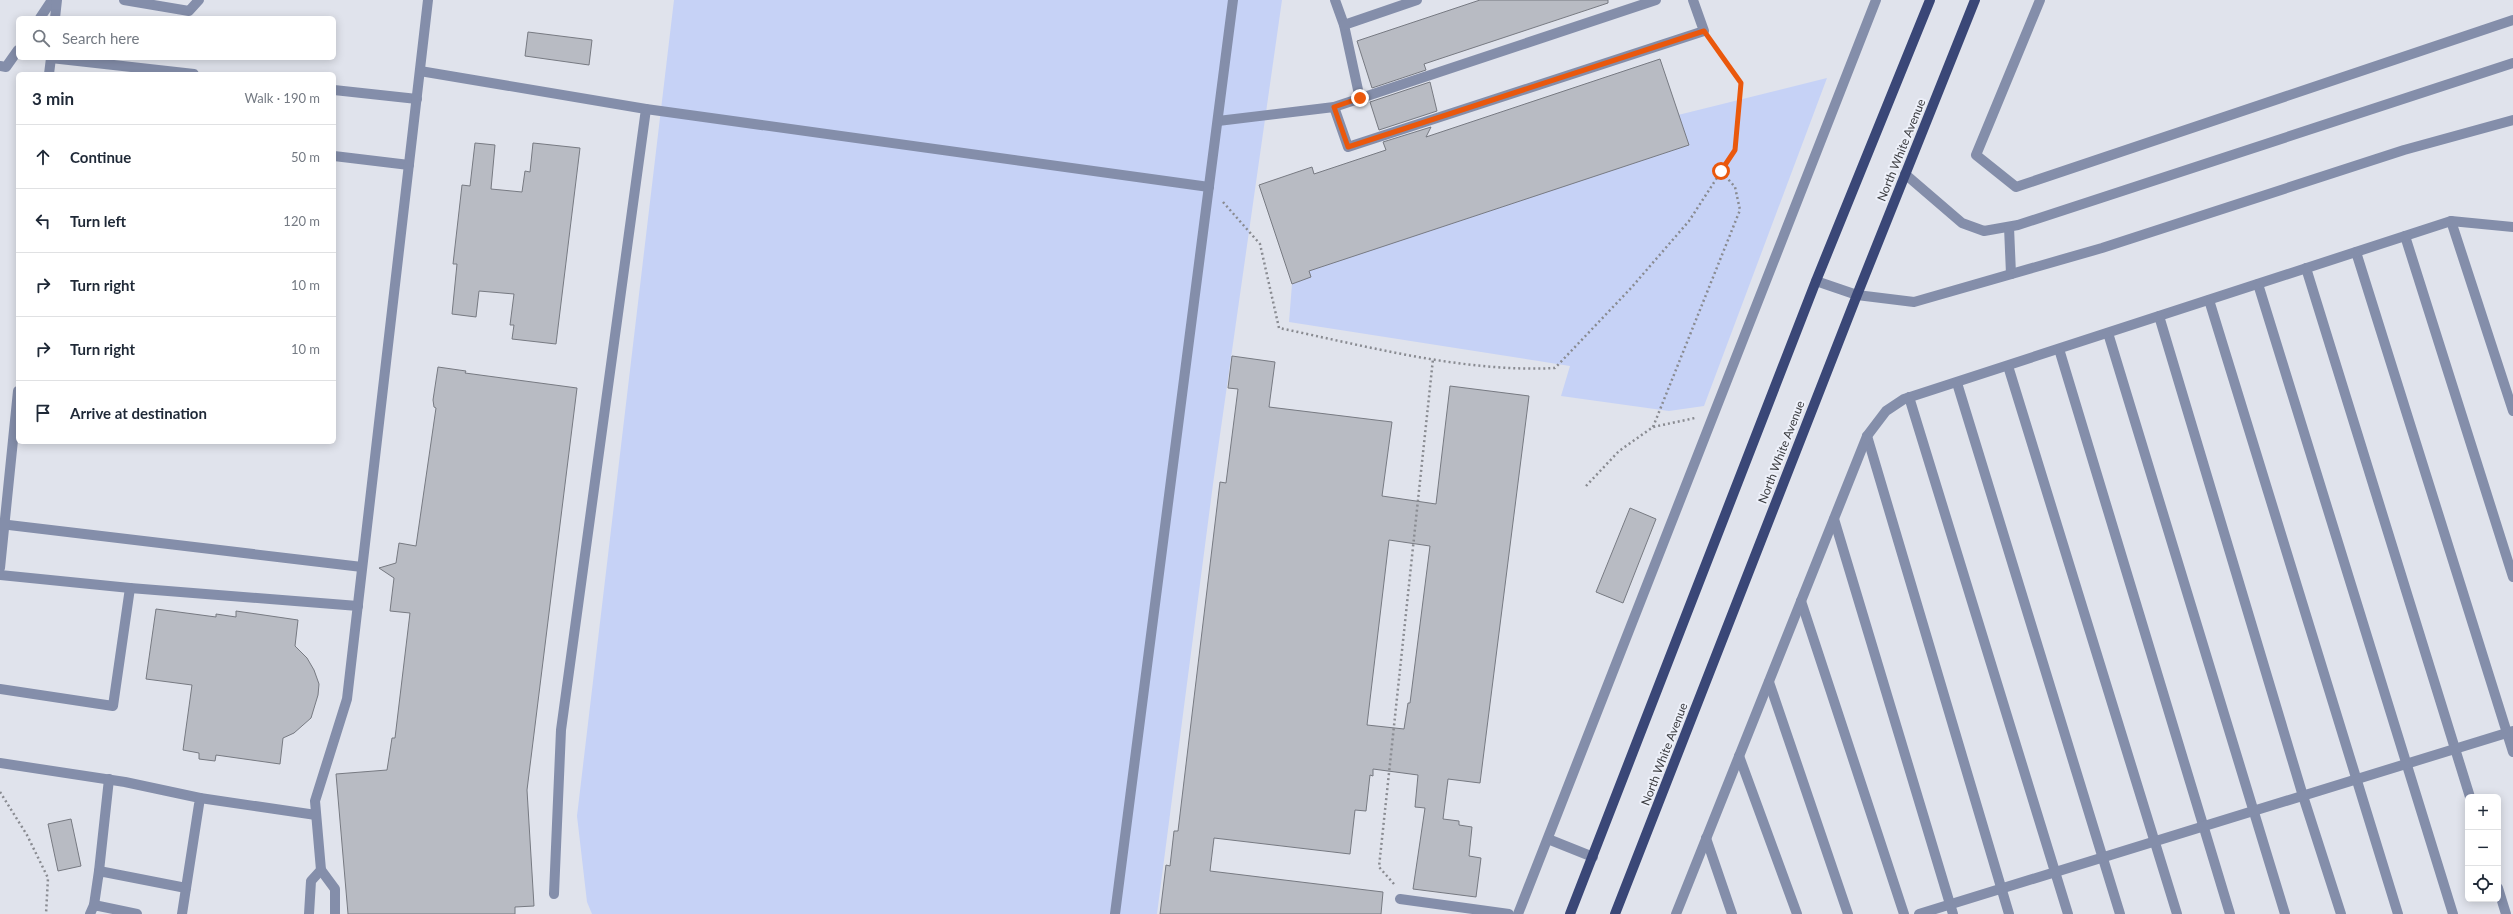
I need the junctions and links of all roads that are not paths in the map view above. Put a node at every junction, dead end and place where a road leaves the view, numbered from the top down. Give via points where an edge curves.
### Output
1 (52, 0) edge
2 (57, 0) edge
3 (124, 0) edge
4 (199, 0) edge
5 (428, 0) edge
6 (1233, 0) edge
7 (1335, 0) edge
8 (1417, 0) edge
9 (1656, 0) edge
10 (1693, 0) edge
11 (1876, 0) edge
12 (1930, 0) edge
13 (1975, 0) edge
14 (2040, 0) edge
15 (41, 16) edge
16 (55, 16) edge
17 (2513, 20) edge
18 (1344, 25) junction
19 (16, 53) edge
20 (51, 60) edge
21 (69, 60) edge
22 (2513, 63) edge
23 (0, 66) edge
24 (420, 71) junction
25 (49, 72) edge
26 (176, 72) edge
27 (336, 90) edge
28 (1360, 98) junction
29 (417, 99) junction
30 (1334, 107) junction
31 (646, 109) junction
32 (2513, 120) edge
33 (1218, 121) junction
34 (336, 156) edge
35 (409, 165) junction
36 (1905, 174) junction
37 (1209, 187) junction
38 (2451, 221) junction
39 (2009, 227) junction
40 (2513, 227) edge
41 (2405, 236) junction
42 (2356, 252) junction
43 (2306, 268) junction
44 (2011, 274) junction
45 (1816, 281) junction
46 (2258, 284) junction
47 (1857, 295) junction
48 (2210, 300) junction
49 (2160, 316) junction
50 (2108, 333) junction
51 (2059, 349) junction
52 (2008, 366) junction
53 (1957, 382) junction
54 (1909, 397) junction
55 (16, 410) edge
56 (2513, 411) edge
57 (1866, 436) junction
58 (0, 466) edge
59 (10, 468) junction
60 (1834, 519) junction
61 (2, 525) edge
62 (362, 567) junction
63 (0, 568) edge
64 (0, 574) edge
65 (2513, 577) edge
66 (130, 588) junction
67 (1801, 601) junction
68 (358, 606) junction
69 (1769, 682) junction
70 (0, 689) edge
71 (2510, 732) edge
72 (2455, 749) junction
73 (2513, 752) edge
74 (1739, 756) junction
75 (0, 763) edge
76 (2406, 764) junction
77 (108, 779) junction
78 (2358, 779) junction
79 (2469, 794) edge
80 (2303, 796) junction
81 (200, 798) junction
82 (2252, 811) junction
83 (316, 815) junction
84 (2203, 826) junction
85 (1548, 838) junction
86 (1706, 838) junction
87 (2155, 842) junction
88 (1593, 857) junction
89 (2102, 858) junction
90 (322, 870) junction
91 (99, 871) junction
92 (2055, 872) junction
93 (186, 888) junction
94 (2001, 889) junction
95 (554, 894) dead end
96 (2501, 898) edge
97 (1400, 899) road end
98 (1951, 909) edge
99 (92, 910) edge
100 (137, 914) edge
101 (182, 914) edge
102 (309, 914) edge
103 (335, 914) edge
104 (1115, 914) edge
105 (1509, 914) edge
106 (1518, 914) edge
107 (1570, 914) edge
108 (1615, 914) edge
109 (1676, 914) edge
110 (1732, 914) edge
111 (1797, 914) edge
112 (1848, 914) edge
113 (1904, 914) edge
114 (1919, 914) edge
115 (2009, 914) edge
116 (2068, 914) edge
117 (2120, 914) edge
118 (2177, 914) edge
119 (2230, 914) edge
120 (2285, 914) edge
121 (2341, 914) edge
122 (2398, 914) edge
123 (2453, 914) edge
124 (2506, 914) edge

1 - 15 lane
2 - 16 lane
3 - 4 lane via 189,11
5 - 24 lane
6 - 33 lane
7 - 18 lane
8 - 18 lane
9 - 28 lane
10 - 30 lane via 1704,31 1348,147
11 - 85 lane
12 - 45 main road
13 - 36 main road, North White Avenue
14 - 17 lane via 1976,155 2016,187
18 - 28 lane
19 - 23 lane via 6,67
20 - 25 lane
21 - 26 lane
22 - 39 lane
24 - 29 lane
24 - 31 lane
27 - 29 lane
28 - 30 lane
29 - 35 lane
30 - 33 lane
31 - 37 lane
31 - 95 lane via 561,730
32 - 44 lane via 2404,150 2102,248
33 - 37 lane
34 - 35 lane
35 - 62 lane
36 - 39 lane via 1962,223 1984,231
36 - 47 main road, North White Avenue
37 - 104 lane
38 - 40 lane
38 - 41 lane
38 - 56 lane
39 - 44 lane
41 - 42 lane
41 - 65 lane
42 - 43 lane
42 - 71 lane
43 - 46 lane
43 - 72 lane
44 - 47 lane via 1914,302
45 - 47 lane
45 - 88 main road
46 - 48 lane
46 - 76 lane
47 - 108 main road, North White Avenue
48 - 49 lane
48 - 78 lane
49 - 50 lane
49 - 80 lane
50 - 51 lane
50 - 82 lane
51 - 52 lane
51 - 84 lane
52 - 53 lane
52 - 87 lane
53 - 54 lane
53 - 89 lane
54 - 57 lane via 1886,411
54 - 92 lane
55 - 59 lane
57 - 60 lane
57 - 94 lane
58 - 59 lane
59 - 61 lane
60 - 67 lane
60 - 98 lane
61 - 62 lane
61 - 63 lane
62 - 68 lane
64 - 66 lane
66 - 68 lane
66 - 70 lane via 113,706
67 - 69 lane
67 - 113 lane
68 - 83 lane via 347,699 315,801
69 - 74 lane
69 - 112 lane
71 - 72 lane
71 - 73 lane
72 - 76 lane
72 - 79 lane
74 - 86 lane
74 - 111 lane
75 - 77 lane
76 - 78 lane
76 - 123 lane
77 - 81 lane
77 - 91 lane
78 - 80 lane
78 - 122 lane
80 - 82 lane
80 - 121 lane
81 - 83 lane
81 - 93 lane
82 - 84 lane
82 - 120 lane
83 - 90 lane
84 - 87 lane
84 - 119 lane
85 - 88 lane
85 - 106 lane
86 - 109 lane
86 - 110 lane
87 - 89 lane
87 - 118 lane
88 - 107 main road
89 - 92 lane
89 - 117 lane
90 - 102 lane via 311,880
90 - 103 lane via 335,889
91 - 93 lane
91 - 99 lane
92 - 94 lane
92 - 116 lane
93 - 101 lane
94 - 98 lane
94 - 115 lane
96 - 124 lane
97 - 105 lane
98 - 114 lane
99 - 100 lane

